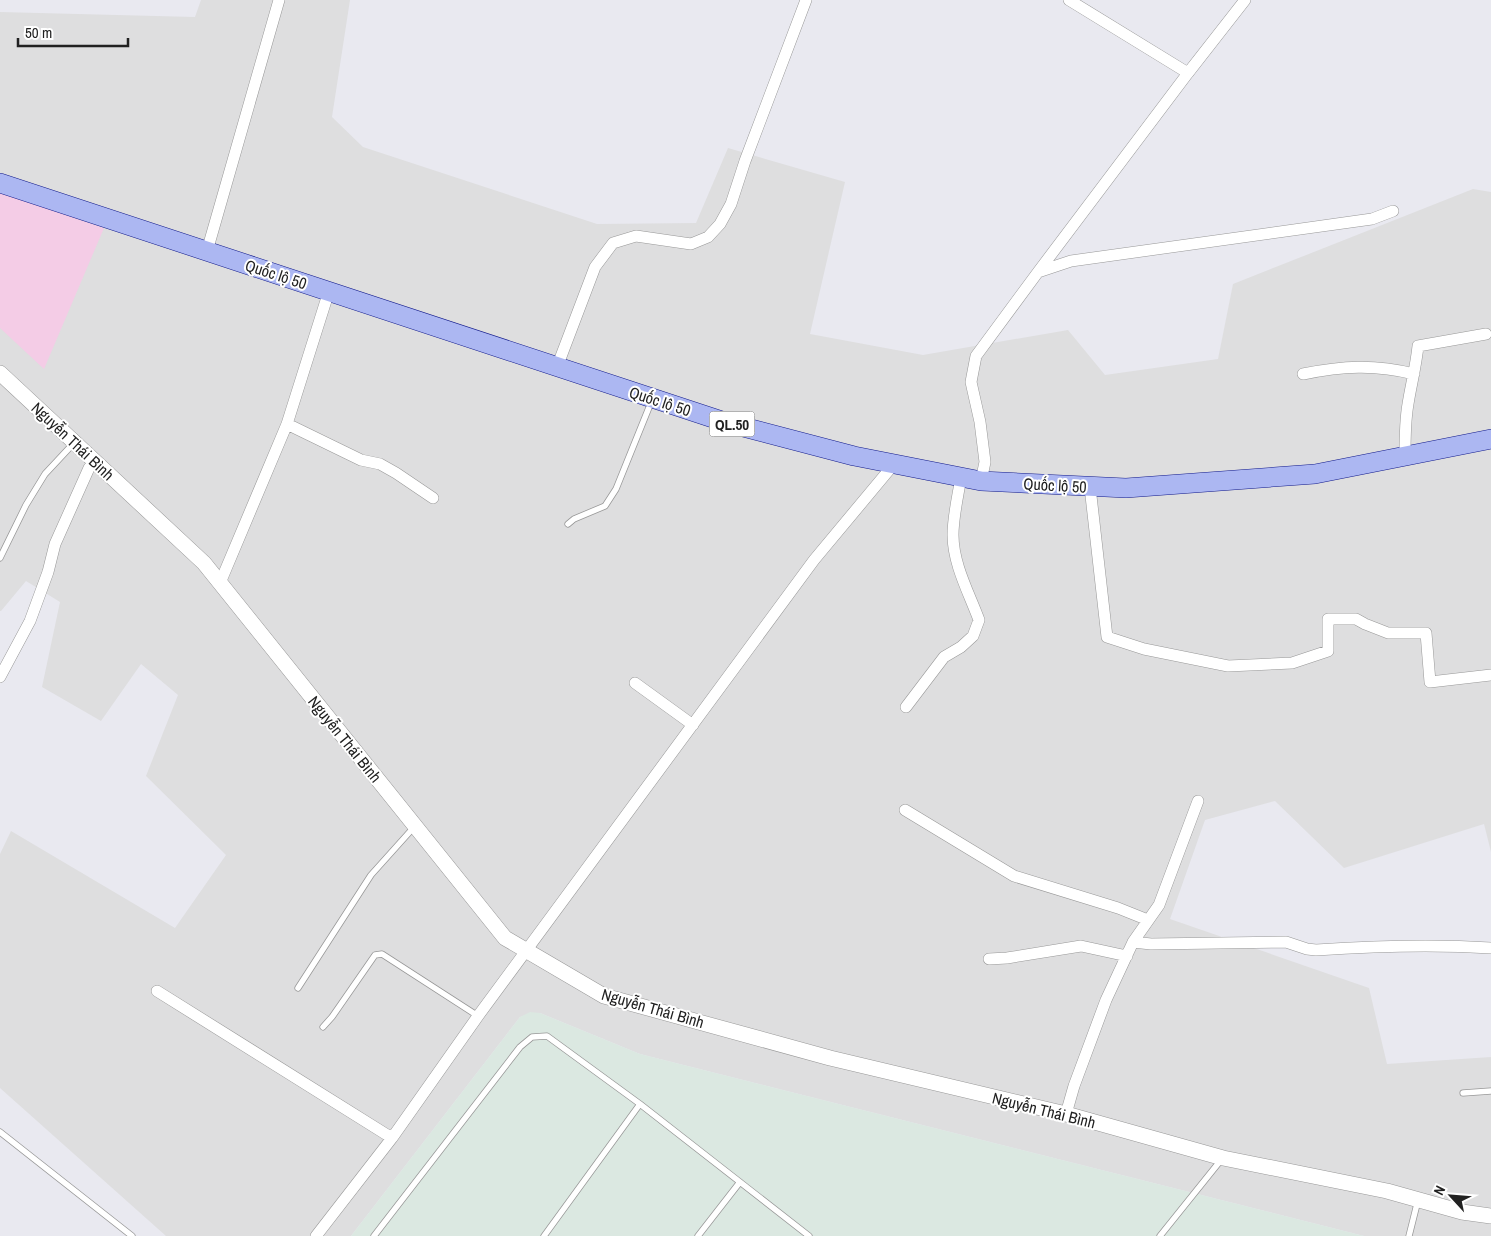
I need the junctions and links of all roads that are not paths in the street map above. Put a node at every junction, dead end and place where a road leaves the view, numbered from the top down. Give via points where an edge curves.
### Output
1 (279, 0) edge
2 (806, 0) edge
3 (1069, 0) edge
4 (1245, 0) edge
5 (1188, 74) junction
6 (0, 183) edge
7 (1393, 211) dead end
8 (207, 251) junction
9 (1038, 272) junction
10 (329, 291) junction
11 (1486, 334) dead end
12 (557, 366) junction
13 (0, 373) edge
14 (1303, 374) dead end
15 (1414, 374) junction
16 (653, 398) junction
17 (287, 424) junction
18 (1491, 439) edge
19 (74, 442) junction
20 (1405, 456) junction
21 (96, 462) junction
22 (894, 464) junction
23 (960, 477) junction
24 (981, 481) junction
25 (1090, 486) junction
26 (433, 498) dead end
27 (568, 524) dead end
28 (0, 558) edge
29 (220, 583) junction
30 (1491, 675) edge
31 (0, 677) edge
32 (635, 682) dead end
33 (906, 706) dead end
34 (693, 725) junction
35 (1198, 801) dead end
36 (905, 810) dead end
37 (415, 826) junction
38 (1148, 920) junction
39 (1133, 942) junction
40 (1491, 948) edge
41 (526, 951) junction
42 (1127, 956) junction
43 (989, 959) dead end
44 (298, 988) dead end
45 (157, 991) dead end
46 (478, 1016) junction
47 (323, 1027) dead end
48 (1491, 1091) edge
49 (1464, 1093) dead end
50 (640, 1104) junction
51 (1066, 1114) junction
52 (0, 1132) edge
53 (392, 1138) junction
54 (1223, 1158) junction
55 (740, 1182) junction
56 (1418, 1200) junction
57 (1491, 1216) edge
58 (132, 1236) edge
59 (316, 1236) edge
60 (374, 1236) edge
61 (544, 1236) edge
62 (698, 1236) edge
63 (809, 1236) edge
64 (1160, 1236) edge
65 (1408, 1236) edge

1 - 8 street
2 - 12 street via 731,204 720,224 708,237 691,244 636,236 613,243 595,267
3 - 5 street
4 - 5 street
5 - 9 street
6 - 8 main road, Quốc lộ 50 / QL.50
7 - 9 street via 1372,219 1071,260
8 - 10 main road, Quốc lộ 50 / QL.50
9 - 24 street via 976,356 971,382 985,462
10 - 12 main road, Quốc lộ 50 / QL.50
10 - 17 street
11 - 15 street via 1418,346
12 - 16 main road, Quốc lộ 50 / QL.50
13 - 19 street, Nguyễn Thái Bình
14 - 15 street via 1344,367 1377,367
15 - 20 street via 1408,405
16 - 22 main road, Quốc lộ 50 / QL.50 via 728,423
16 - 27 lane via 616,489 605,506
17 - 26 street via 361,460 380,464
17 - 29 street
18 - 20 main road, Quốc lộ 50 / QL.50
19 - 21 street, Nguyễn Thái Bình
19 - 28 lane via 44,474
20 - 25 main road, Quốc lộ 50 / QL.50 via 1315,474 1126,488
21 - 29 street, Nguyễn Thái Bình via 204,563
21 - 31 street via 89,468 56,544 30,621
22 - 23 main road, Quốc lộ 50 / QL.50
22 - 34 street via 814,560
23 - 24 main road, Quốc lộ 50 / QL.50
23 - 33 street via 953,536 958,564 979,620 973,636 944,657
24 - 25 main road, Quốc lộ 50 / QL.50
25 - 30 street via 1107,636 1144,649 1228,666 1292,663 1328,651 1328,619 1356,619 1388,634 1426,633 1430,682
29 - 37 street, Nguyễn Thái Bình
32 - 34 street
34 - 41 street
35 - 38 street via 1159,905
36 - 38 street via 1014,876
37 - 41 street, Nguyễn Thái Bình via 505,938
37 - 44 lane via 371,875
38 - 39 street
39 - 40 street via 1286,942 1316,950 1383,946
39 - 42 street
41 - 46 street
41 - 51 street, Nguyễn Thái Bình via 604,996 830,1058
42 - 43 street via 1081,946
42 - 51 street via 1106,1000
45 - 53 street
46 - 47 lane via 379,954 375,955
46 - 53 street
48 - 49 lane
50 - 55 lane
50 - 60 lane via 547,1036 532,1037 520,1047
50 - 61 lane
51 - 54 street, Nguyễn Thái Bình
52 - 58 lane
53 - 59 street
54 - 56 street, Nguyễn Thái Bình
54 - 64 lane
55 - 62 lane
55 - 63 lane
56 - 57 street, Nguyễn Thái Bình
56 - 65 lane

